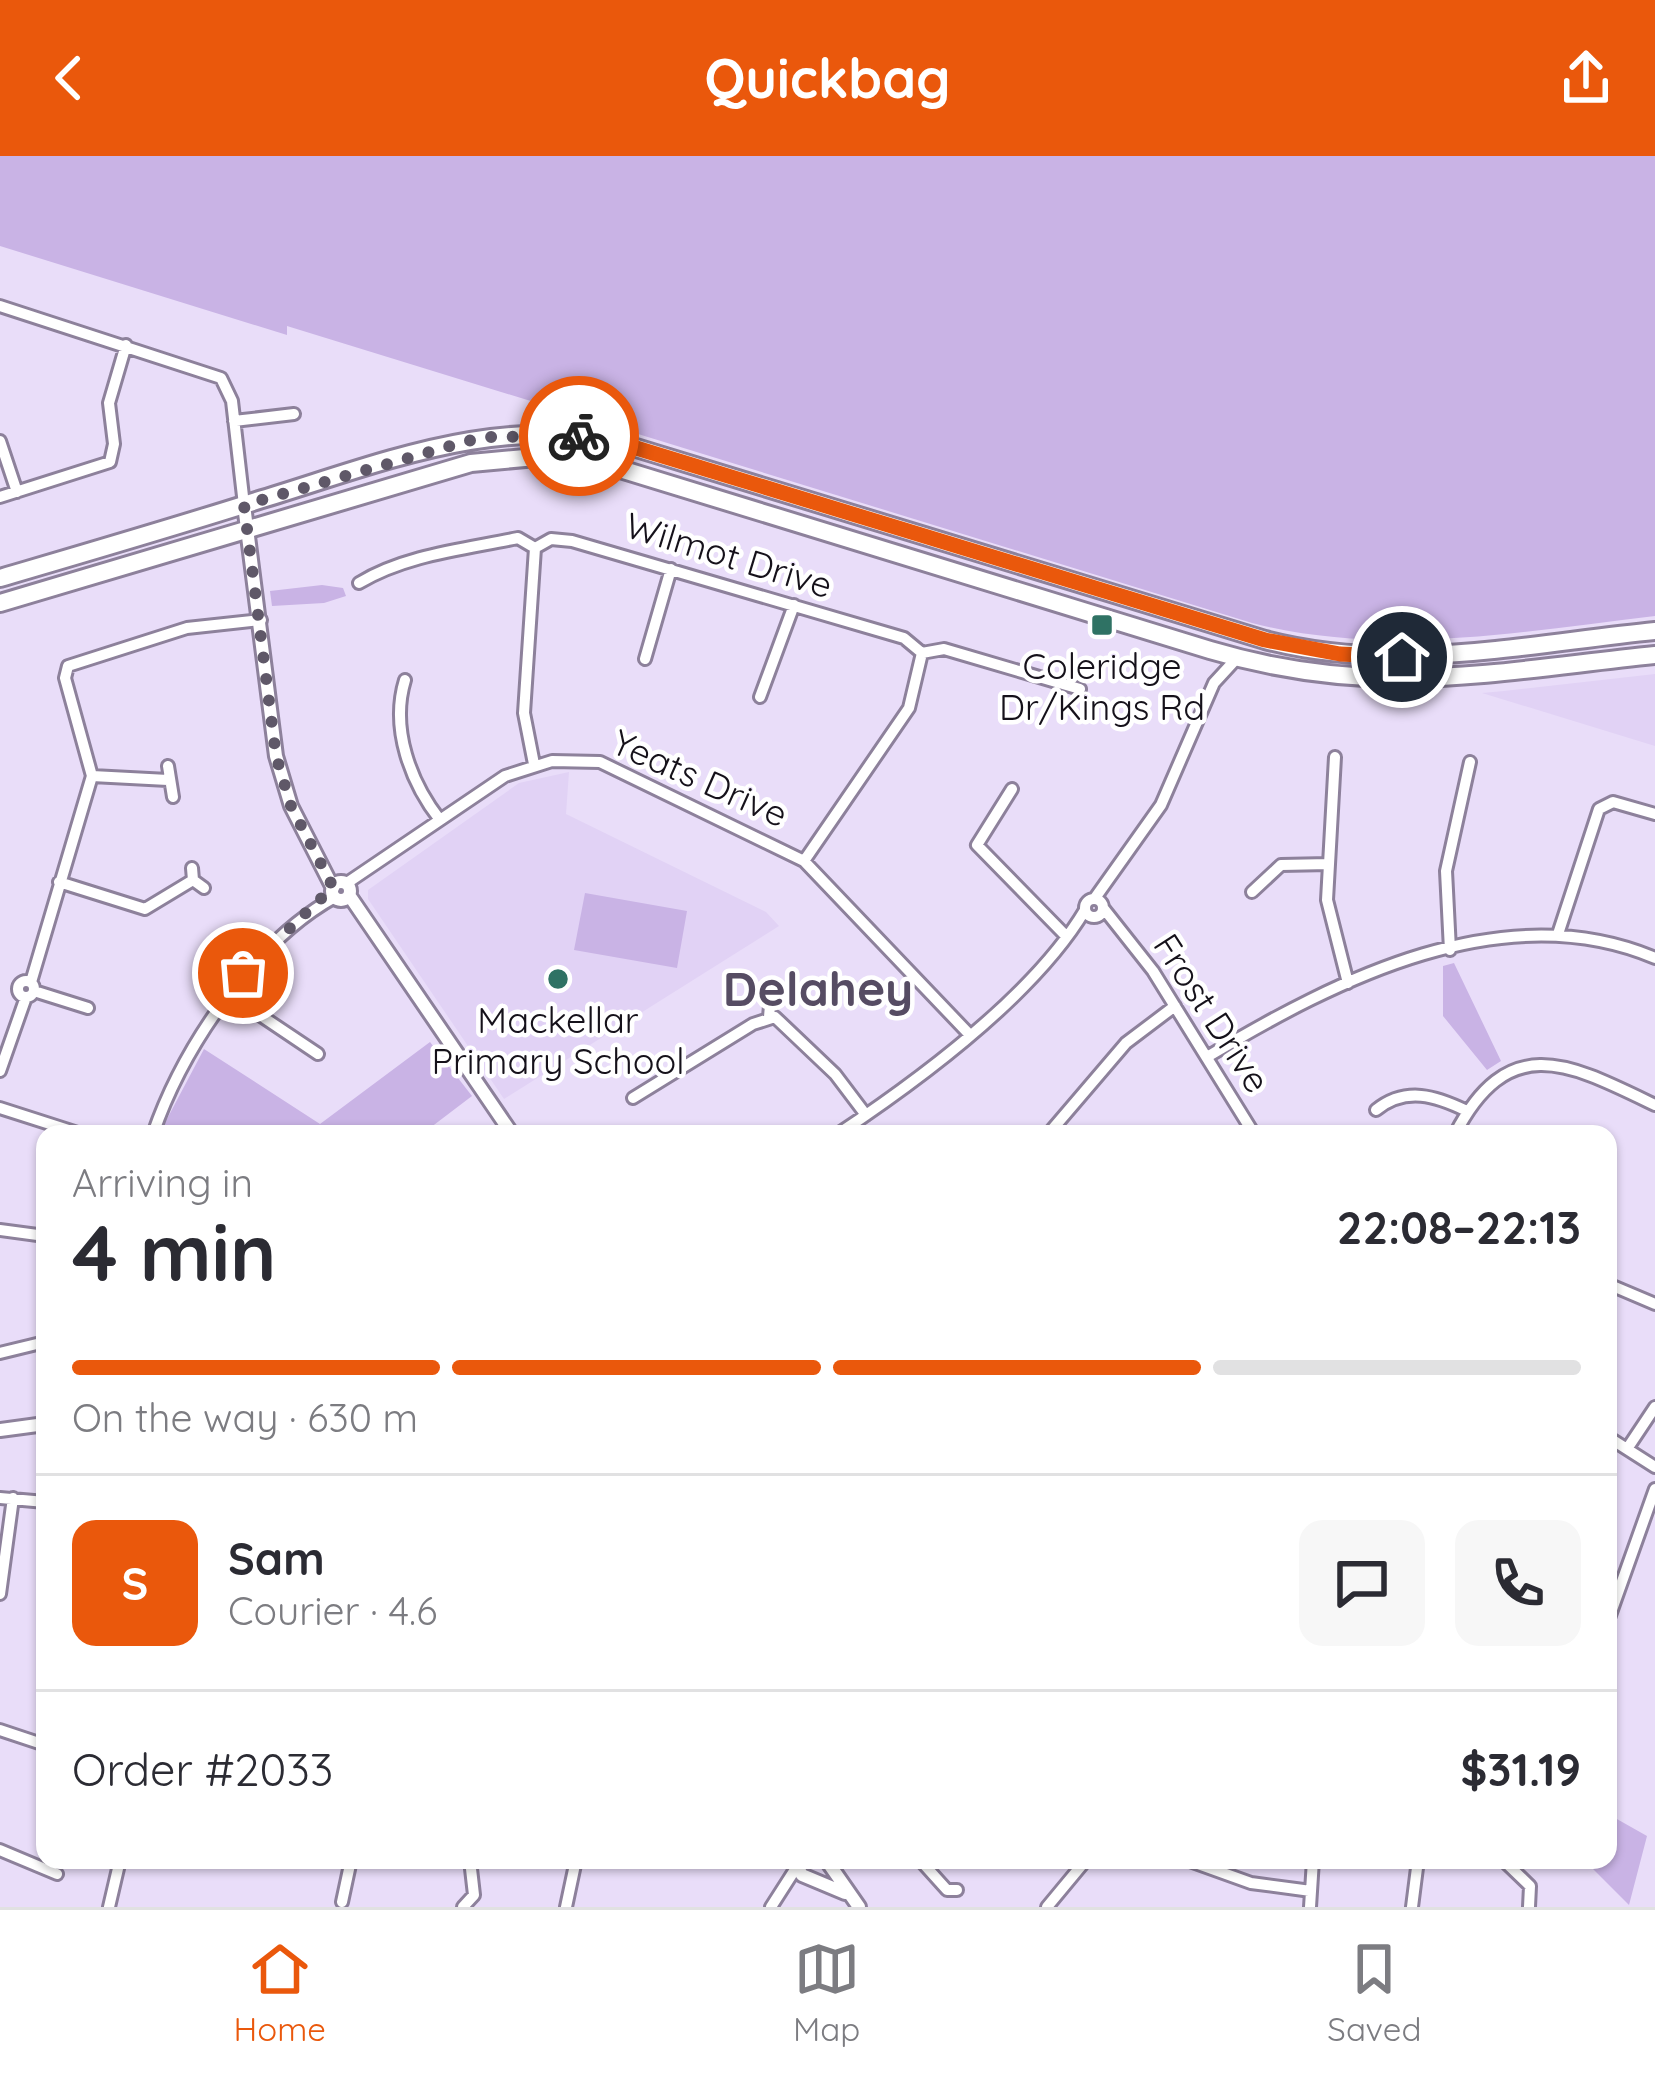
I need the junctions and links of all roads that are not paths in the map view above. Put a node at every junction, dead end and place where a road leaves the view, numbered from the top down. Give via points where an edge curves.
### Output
1 (0, 306) edge
2 (126, 345) junction
3 (294, 414) dead end
4 (234, 421) junction
5 (0, 441) edge
6 (17, 492) junction
7 (0, 497) edge
8 (244, 505) junction
9 (249, 530) junction
10 (535, 548) junction
11 (670, 569) junction
12 (0, 578) edge
13 (359, 583) dead end
14 (0, 603) edge
15 (794, 605) junction
16 (261, 620) junction
17 (1655, 631) edge
18 (1210, 650) junction
19 (922, 653) junction
20 (1655, 656) edge
21 (1237, 658) junction
22 (645, 659) dead end
23 (405, 680) dead end
24 (1214, 683) junction
25 (1080, 689) dead end
26 (760, 697) dead end
27 (1335, 758) dead end
28 (1470, 762) dead end
29 (534, 764) junction
30 (92, 776) junction
31 (1012, 789) dead end
32 (173, 796) dead end
33 (1655, 814) edge
34 (440, 820) junction
35 (804, 861) junction
36 (1329, 864) junction
37 (196, 879) dead end
38 (59, 882) junction
39 (341, 891) junction
40 (1252, 892) dead end
41 (1096, 909) junction
42 (1070, 932) junction
43 (1558, 934) junction
44 (1450, 950) junction
45 (1655, 958) edge
46 (1348, 983) junction
47 (25, 988) junction
48 (771, 994) dead end
49 (230, 995) junction
50 (1175, 1006) junction
51 (90, 1009) dead end
52 (769, 1017) junction
53 (969, 1034) junction
54 (318, 1054) dead end
55 (1208, 1057) junction
56 (0, 1071) edge
57 (633, 1097) dead end
58 (1655, 1105) edge
59 (0, 1108) edge
60 (1376, 1110) dead end
61 (1467, 1111) junction
62 (866, 1115) junction
63 (53, 1125) edge
64 (157, 1125) edge
65 (506, 1125) edge
66 (851, 1125) edge
67 (1056, 1125) edge
68 (1249, 1125) edge
69 (1460, 1125) edge
70 (0, 1229) edge
71 (36, 1235) edge
72 (1617, 1288) edge
73 (1655, 1304) edge
74 (36, 1344) edge
75 (0, 1353) edge
76 (1655, 1407) edge
77 (36, 1426) edge
78 (0, 1430) edge
79 (17, 1430) junction
80 (36, 1436) edge
81 (1617, 1443) edge
82 (1627, 1449) junction
83 (1655, 1467) edge
84 (1655, 1489) edge
85 (6, 1498) edge
86 (36, 1501) edge
87 (0, 1594) edge
88 (1617, 1596) edge
89 (0, 1730) edge
90 (36, 1742) edge
91 (0, 1850) edge
92 (36, 1865) edge
93 (45, 1869) edge
94 (118, 1869) edge
95 (349, 1869) edge
96 (471, 1869) edge
97 (574, 1869) edge
98 (798, 1869) edge
99 (801, 1869) edge
100 (831, 1869) edge
101 (932, 1869) edge
102 (1079, 1869) edge
103 (1212, 1869) edge
104 (1312, 1869) edge
105 (1417, 1869) edge
106 (1512, 1869) edge
107 (57, 1874) dead end
108 (957, 1890) dead end
109 (1311, 1891) junction
110 (845, 1892) junction
111 (474, 1895) junction
112 (342, 1902) dead end
113 (109, 1907) edge
114 (463, 1907) edge
115 (487, 1907) edge
116 (566, 1907) edge
117 (771, 1907) edge
118 (859, 1907) edge
119 (1047, 1907) edge
120 (1310, 1907) edge
121 (1412, 1907) edge
122 (1529, 1907) edge

1 - 2 street
2 - 4 street via 221,378
2 - 6 street via 110,403 110,462
3 - 4 street
4 - 8 street
5 - 6 street
6 - 7 street
8 - 9 street
8 - 12 main road
8 - 17 main road via 463,441 556,434 633,447 1281,644 1430,656
9 - 14 main road
9 - 16 street
9 - 18 main road via 471,463 567,458
10 - 11 street, Wilmot Drive via 572,541
10 - 13 street, Wilmot Drive via 518,538 381,570
10 - 29 street via 524,713
11 - 15 street, Wilmot Drive
11 - 22 street
15 - 19 street, Wilmot Drive via 910,640
15 - 26 street
16 - 30 street via 187,628 65,670
16 - 39 street via 279,769 291,806
18 - 21 main road
18 - 24 street
19 - 25 street, Wilmot Drive via 944,649
19 - 35 street via 909,708
20 - 21 main road via 1415,681 1309,674
21 - 24 street
23 - 34 street via 399,699 412,784
24 - 41 street via 1173,782
27 - 36 street
28 - 44 street via 1446,871
29 - 34 street, Yeats Drive
29 - 35 street, Yeats Drive via 573,759 622,769
30 - 32 street via 142,783 168,773
30 - 38 street
31 - 42 street via 978,839 979,851
33 - 43 street via 1613,802 1596,813
34 - 39 street, Yeats Drive
35 - 53 street, Yeats Drive
36 - 40 street via 1281,865
36 - 46 street via 1330,924
37 - 38 street via 151,909
38 - 47 street
39 - 49 street, Yeats Drive via 266,946
39 - 65 street
41 - 42 street
41 - 50 street, Frost Drive
42 - 53 street
43 - 44 street
43 - 45 street
44 - 46 street
46 - 55 street
47 - 51 street
47 - 56 street
48 - 52 street
49 - 54 street
49 - 64 street, Yeats Drive
50 - 55 street, Frost Drive
50 - 67 street via 1126,1043
52 - 57 street
52 - 62 street via 787,1024
53 - 62 street
55 - 68 street, Frost Drive
58 - 61 street via 1580,1069 1537,1064 1502,1075
59 - 63 street
60 - 61 street via 1422,1094
61 - 69 street
62 - 66 street
70 - 71 street
72 - 73 street
74 - 75 street
76 - 82 street
77 - 79 street
78 - 79 street
79 - 80 street
81 - 82 street
82 - 83 street
84 - 88 street
85 - 86 street
85 - 87 street
89 - 90 street
91 - 92 street
93 - 107 street
94 - 113 street
95 - 112 street
96 - 111 street
97 - 116 street
98 - 117 street
99 - 110 street
100 - 110 street
101 - 108 street via 947,1890
102 - 119 street
103 - 109 street
104 - 109 street
105 - 121 street
106 - 122 street via 1530,1886
109 - 120 street
110 - 118 street
111 - 114 street
111 - 115 street

